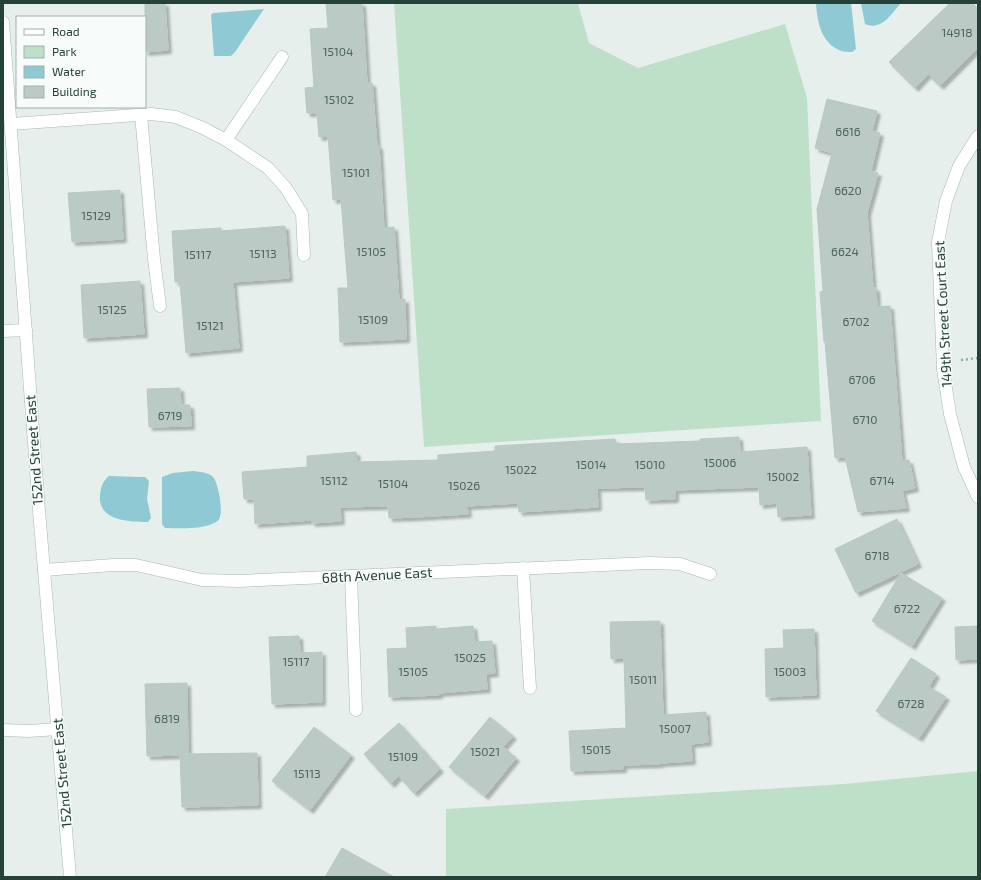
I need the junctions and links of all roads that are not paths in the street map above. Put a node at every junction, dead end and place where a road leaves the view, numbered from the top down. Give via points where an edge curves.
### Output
1 (3, 22) edge
2 (282, 57) dead end
3 (141, 115) junction
4 (11, 124) junction
5 (978, 136) edge
6 (226, 140) junction
7 (304, 255) dead end
8 (160, 306) dead end
9 (26, 330) junction
10 (3, 331) edge
11 (978, 497) edge
12 (523, 568) junction
13 (44, 570) junction
14 (710, 574) dead end
15 (352, 576) junction
16 (530, 688) dead end
17 (356, 710) dead end
18 (58, 729) junction
19 (3, 730) edge
20 (70, 877) edge

1 - 4 street, 152nd Street East
2 - 6 street
3 - 4 street
3 - 6 street via 176,117
3 - 8 street
4 - 9 street, 152nd Street East
5 - 11 street, 149th Street Court East via 959,166 946,201 938,242 943,369 950,414 964,467
6 - 7 street via 268,168 286,188 302,214
9 - 10 street
9 - 13 street, 152nd Street East
12 - 14 street, 68th Avenue East via 680,564
12 - 15 street, 68th Avenue East
12 - 16 street
13 - 15 street, 68th Avenue East via 113,564 136,565 202,580
13 - 18 street, 152nd Street East
15 - 17 street
18 - 19 street
18 - 20 street, 152nd Street East

